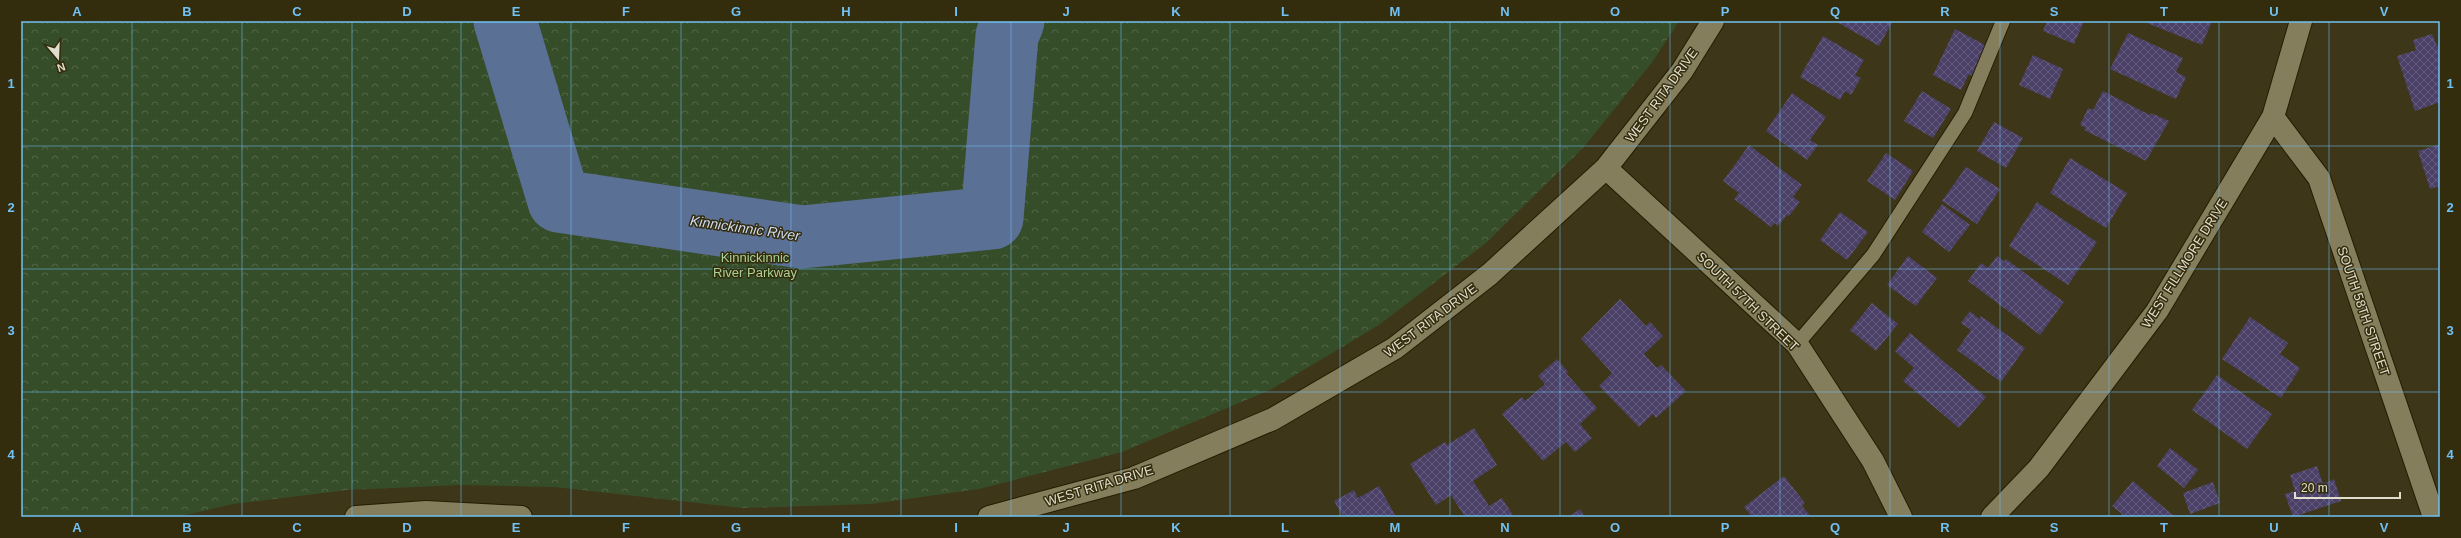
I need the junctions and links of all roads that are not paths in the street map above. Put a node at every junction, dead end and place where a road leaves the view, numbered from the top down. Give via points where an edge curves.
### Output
1 (1713, 21) edge
2 (2003, 21) edge
3 (2301, 21) edge
4 (2272, 117) junction
5 (1606, 168) junction
6 (1797, 344) junction
7 (426, 514) edge
8 (356, 517) edge
9 (521, 517) edge
10 (989, 517) edge
11 (1901, 517) edge
12 (1992, 517) edge
13 (2434, 517) edge

1 - 5 street, WEST RITA DRIVE via 1682,71
2 - 6 lane via 1964,113 1873,255
3 - 4 street, WEST FILLMORE DRIVE
4 - 12 street, WEST FILLMORE DRIVE via 2157,311 2039,468
4 - 13 street, SOUTH 58TH STREET via 2319,178
5 - 6 street, SOUTH 57TH STREET
5 - 10 street, WEST RITA DRIVE via 1490,274 1395,348 1273,419 1134,478
6 - 11 street, SOUTH 57TH STREET via 1873,461
7 - 8 street
7 - 9 street

